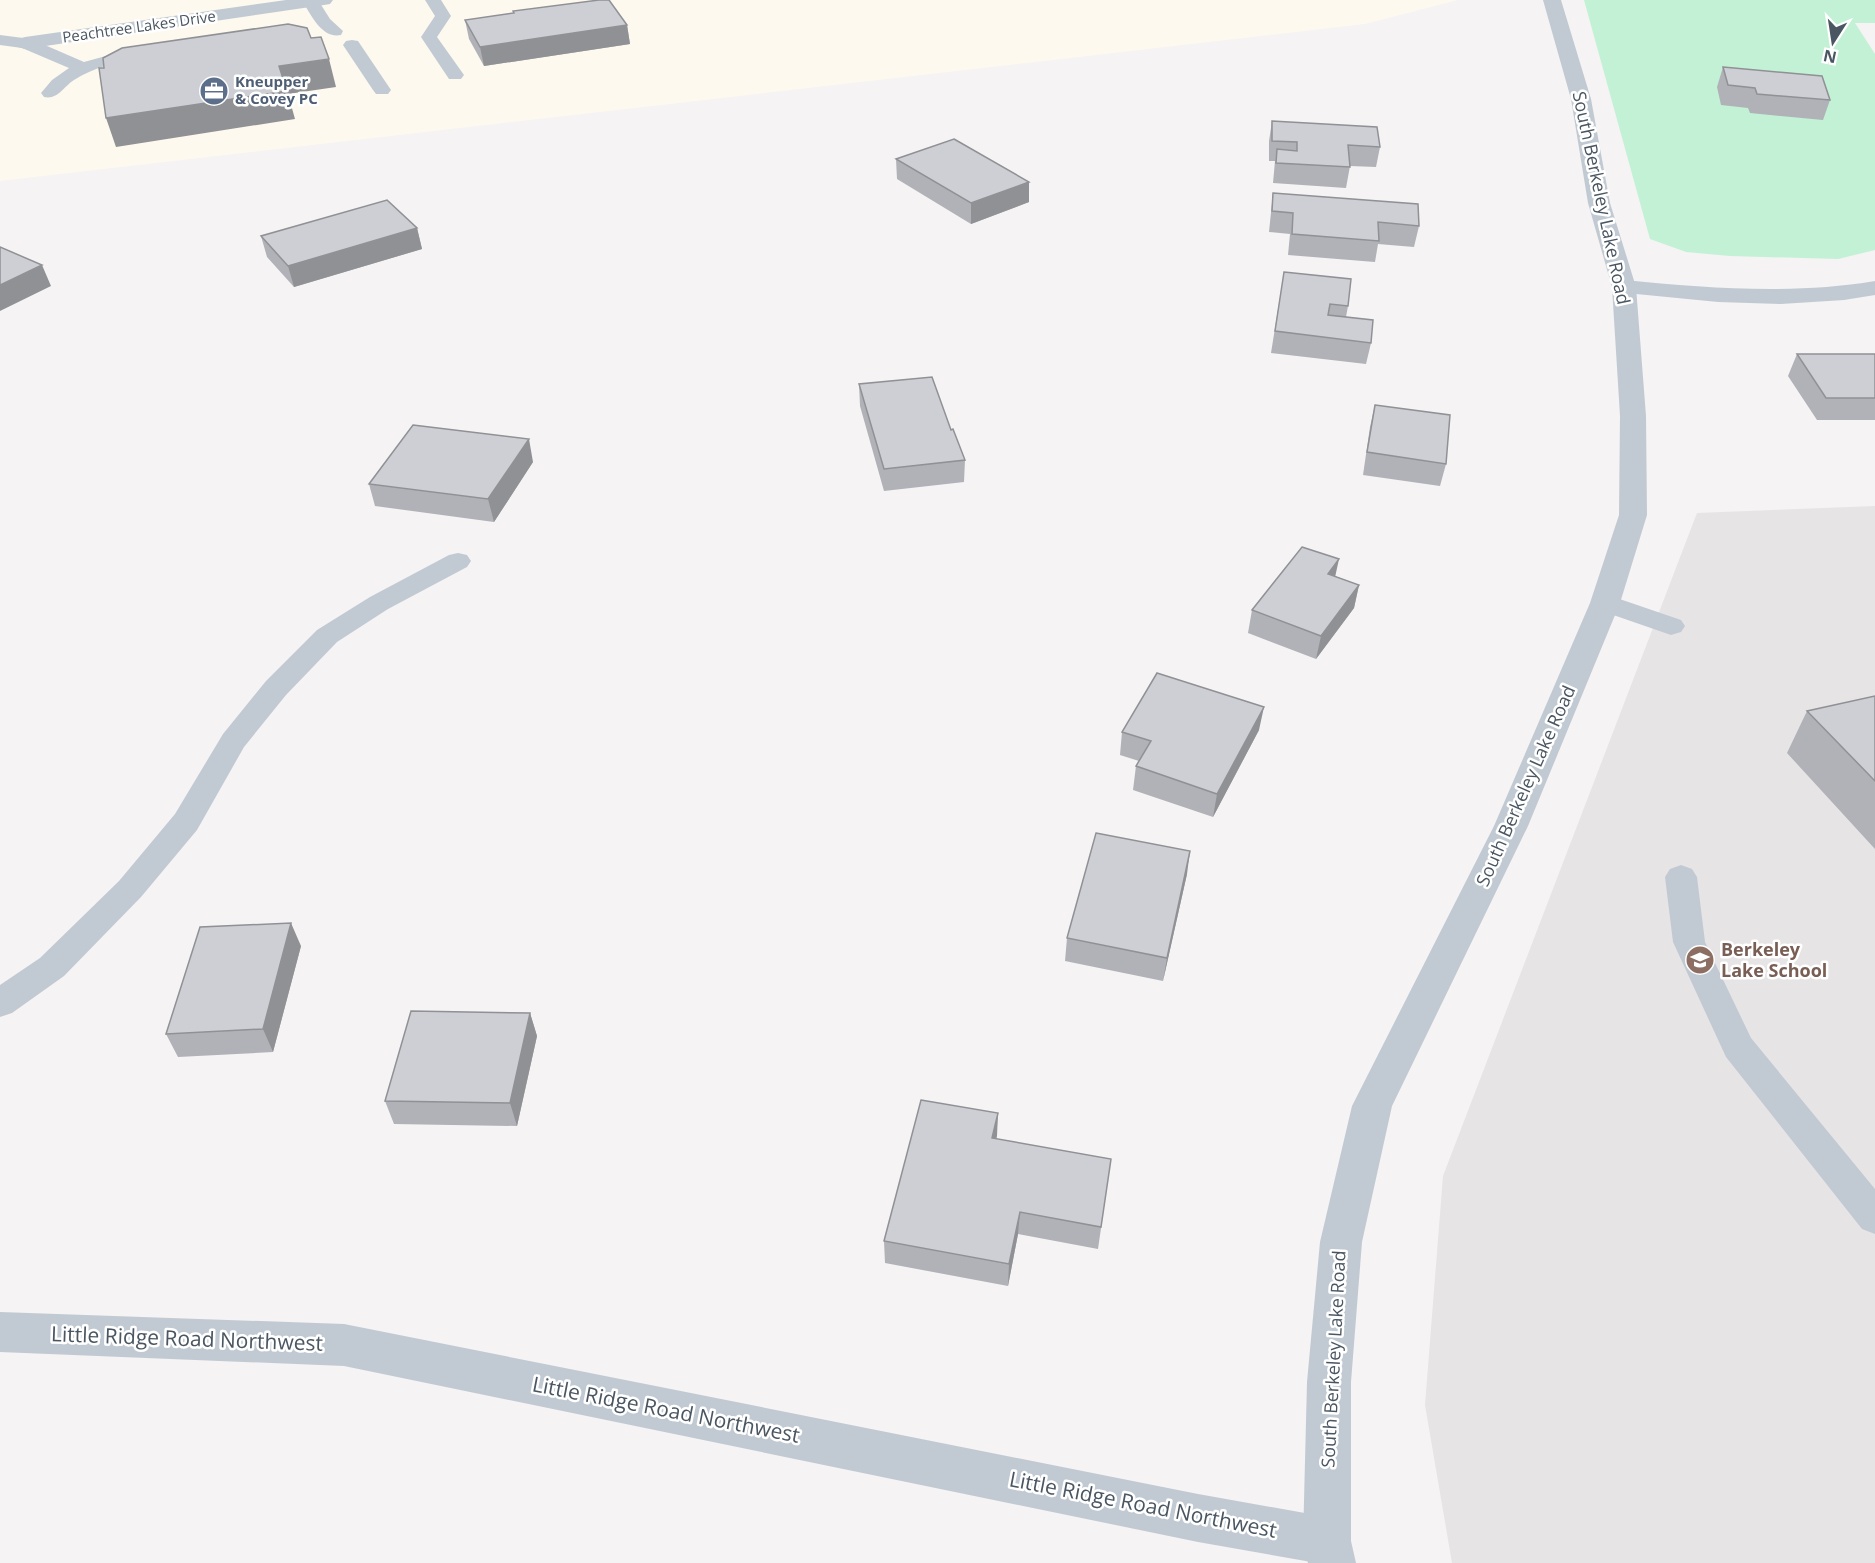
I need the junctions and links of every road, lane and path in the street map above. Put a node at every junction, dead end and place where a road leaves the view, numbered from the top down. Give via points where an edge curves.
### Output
1 (433, 0) edge
2 (1552, 0) edge
3 (318, 1) edge
4 (303, 27) edge
5 (0, 40) edge
6 (25, 43) junction
7 (352, 45) dead end
8 (135, 53) edge
9 (0, 56) edge
10 (82, 67) junction
11 (454, 75) dead end
12 (382, 90) dead end
13 (50, 93) dead end
14 (1624, 287) junction
15 (1875, 288) edge
16 (458, 561) dead end
17 (1605, 603) junction
18 (1671, 626) dead end
19 (1681, 877) dead end
20 (0, 1003) edge
21 (1875, 1217) edge
22 (0, 1332) edge
23 (1330, 1552) edge

1 - 11 lane via 442,16 429,37
2 - 14 street, South Berkeley Lake Road via 1581,99 1599,203
3 - 4 lane via 329,27
3 - 6 street, Peachtree Lakes Drive
5 - 6 lane
6 - 9 lane
6 - 10 lane
7 - 12 lane
8 - 10 lane
10 - 13 lane
14 - 15 street via 1733,298 1842,294
14 - 17 street, South Berkeley Lake Road via 1633,416 1633,514
16 - 20 lane via 327,636 232,741 186,822 130,889 52,967
17 - 18 lane
17 - 23 street, South Berkeley Lake Road via 1511,826 1372,1106 1341,1242 1329,1382
19 - 21 lane via 1689,942 1738,1047
22 - 23 street, Little Ridge Road Northwest via 344,1346 1198,1518

